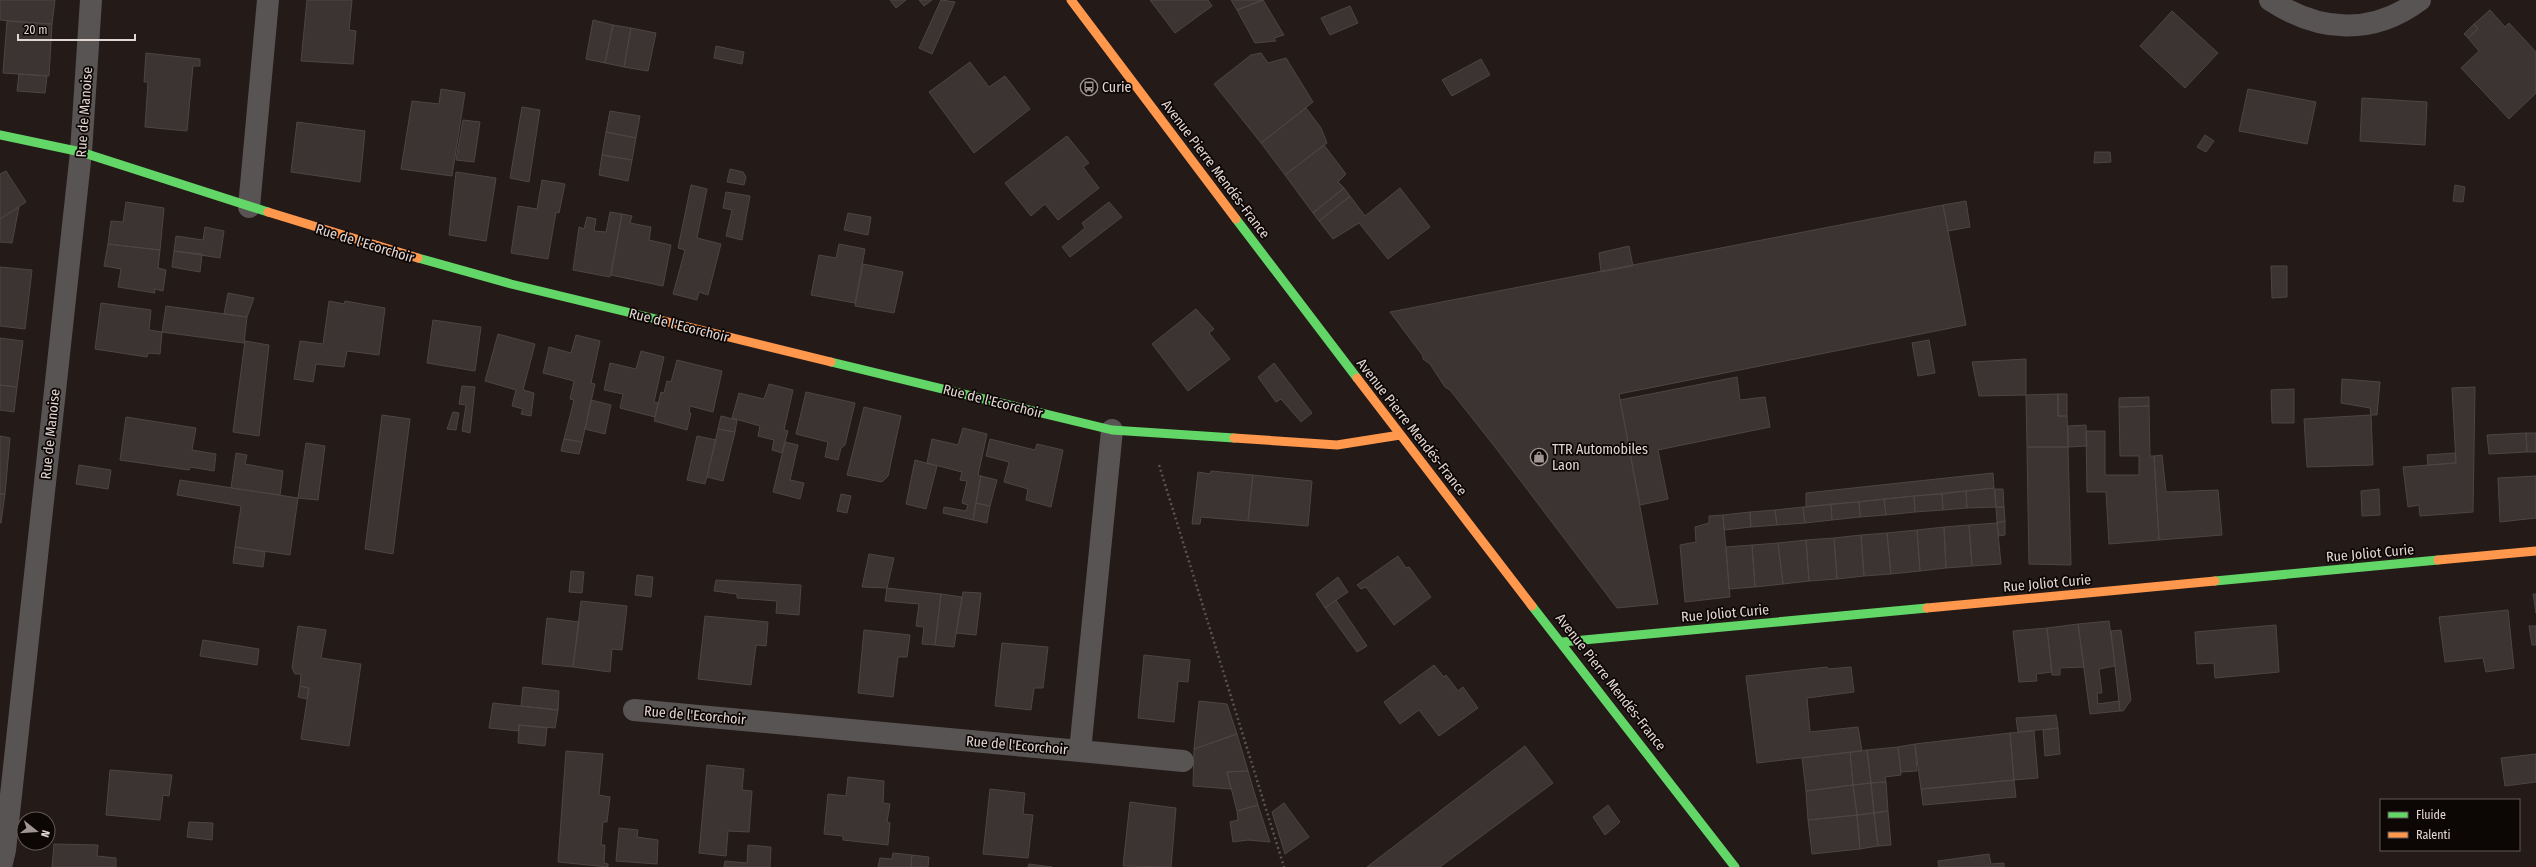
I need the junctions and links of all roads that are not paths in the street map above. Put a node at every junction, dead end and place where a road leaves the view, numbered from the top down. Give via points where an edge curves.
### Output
1 (91, 0) edge
2 (268, 0) edge
3 (1071, 0) edge
4 (2270, 0) edge
5 (2420, 0) edge
6 (0, 135) edge
7 (81, 152) junction
8 (249, 206) junction
9 (1112, 430) junction
10 (1400, 435) junction
11 (2536, 551) edge
12 (1562, 642) junction
13 (634, 710) dead end
14 (1080, 751) junction
15 (1183, 761) dead end
16 (2, 855) edge
17 (1735, 867) edge

1 - 7 street, Rue de Manoise
2 - 8 street
3 - 10 street, Avenue Pierre Mendés-France
4 - 5 street via 2296,14 2323,24 2344,27 2386,18 2408,9
6 - 7 street, Rue de l'Ecorchoir
7 - 8 street, Rue de l'Ecorchoir
7 - 16 street, Rue de Manoise
8 - 9 street, Rue de l'Ecorchoir via 384,249 511,284
9 - 10 street, Rue de l'Ecorchoir via 1337,445
9 - 14 street, Rue de l'Ecorchoir
10 - 12 street, Avenue Pierre Mendés-France
11 - 12 street, Rue Joliot Curie
12 - 17 street, Avenue Pierre Mendés-France
13 - 14 street, Rue de l'Ecorchoir
14 - 15 street

